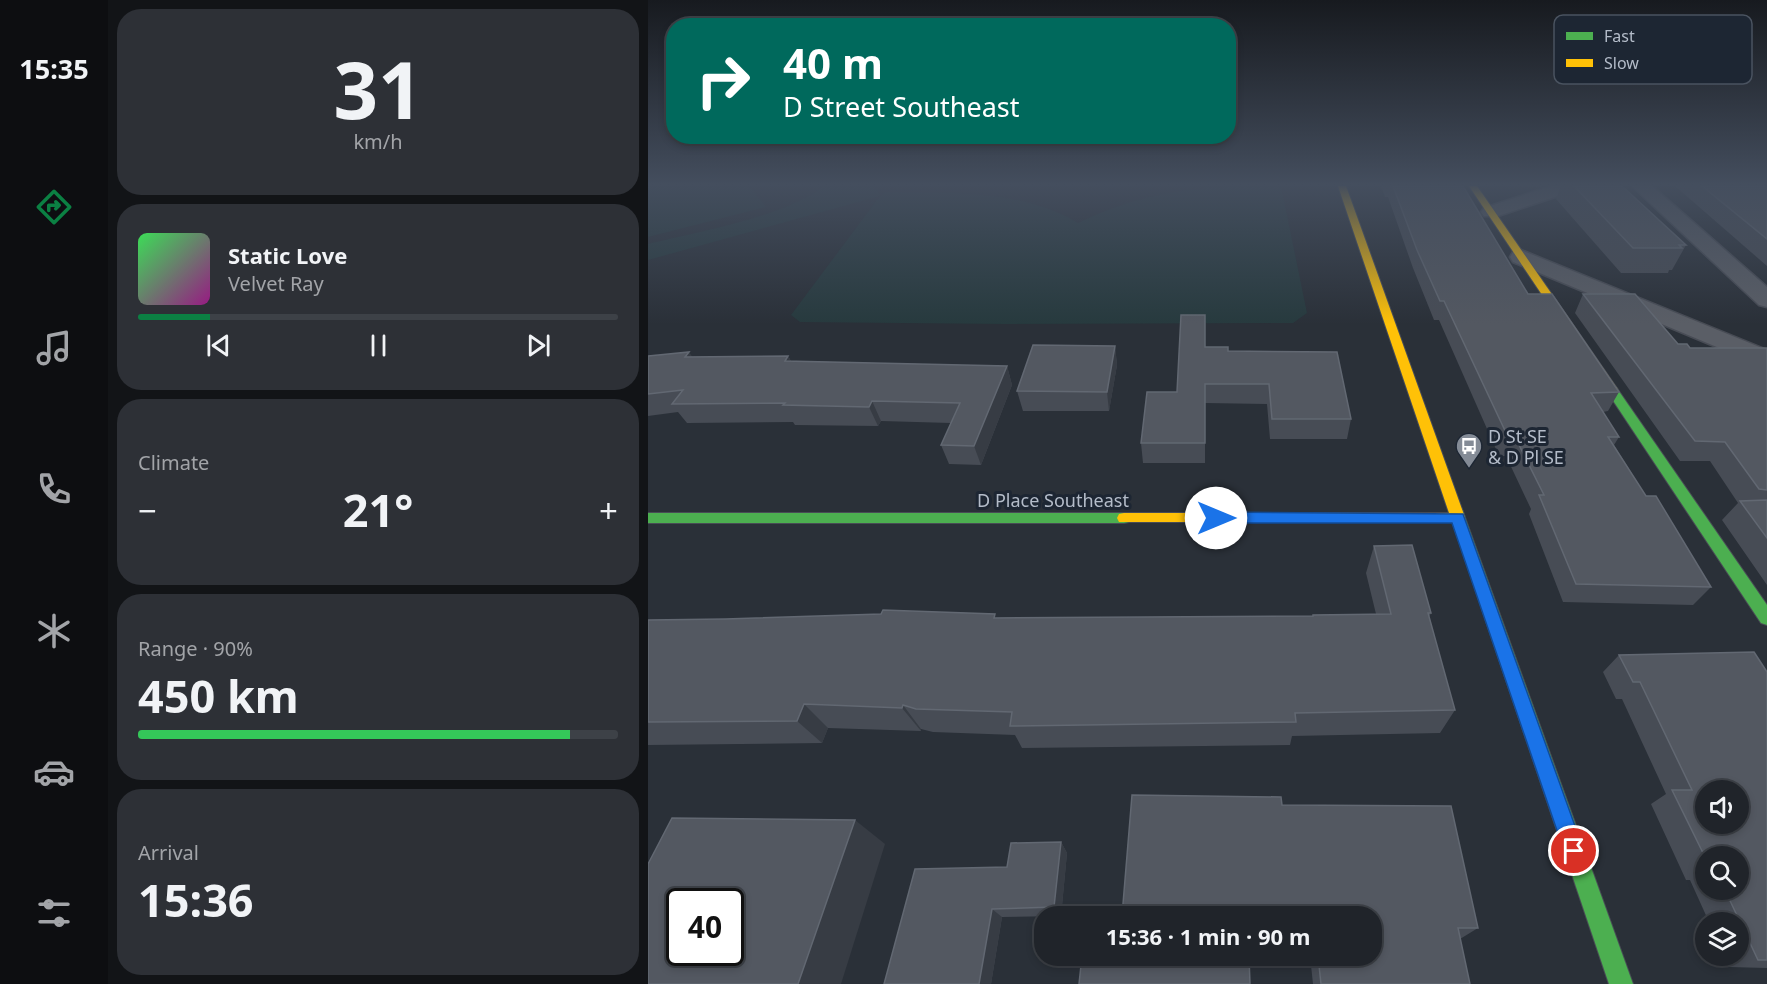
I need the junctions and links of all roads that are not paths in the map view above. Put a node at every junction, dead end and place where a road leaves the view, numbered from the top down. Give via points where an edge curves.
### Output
1 (1358, 232) edge
2 (1504, 232) edge
3 (1692, 232) edge
4 (1521, 257) junction
5 (1767, 300) edge
6 (1767, 360) edge
7 (648, 518) edge
8 (1458, 518) junction
9 (1767, 618) edge
10 (1621, 984) edge

1 - 8 street
2 - 4 street
3 - 5 street
4 - 6 street
4 - 9 street
7 - 8 street, D Place Southeast
8 - 10 street

